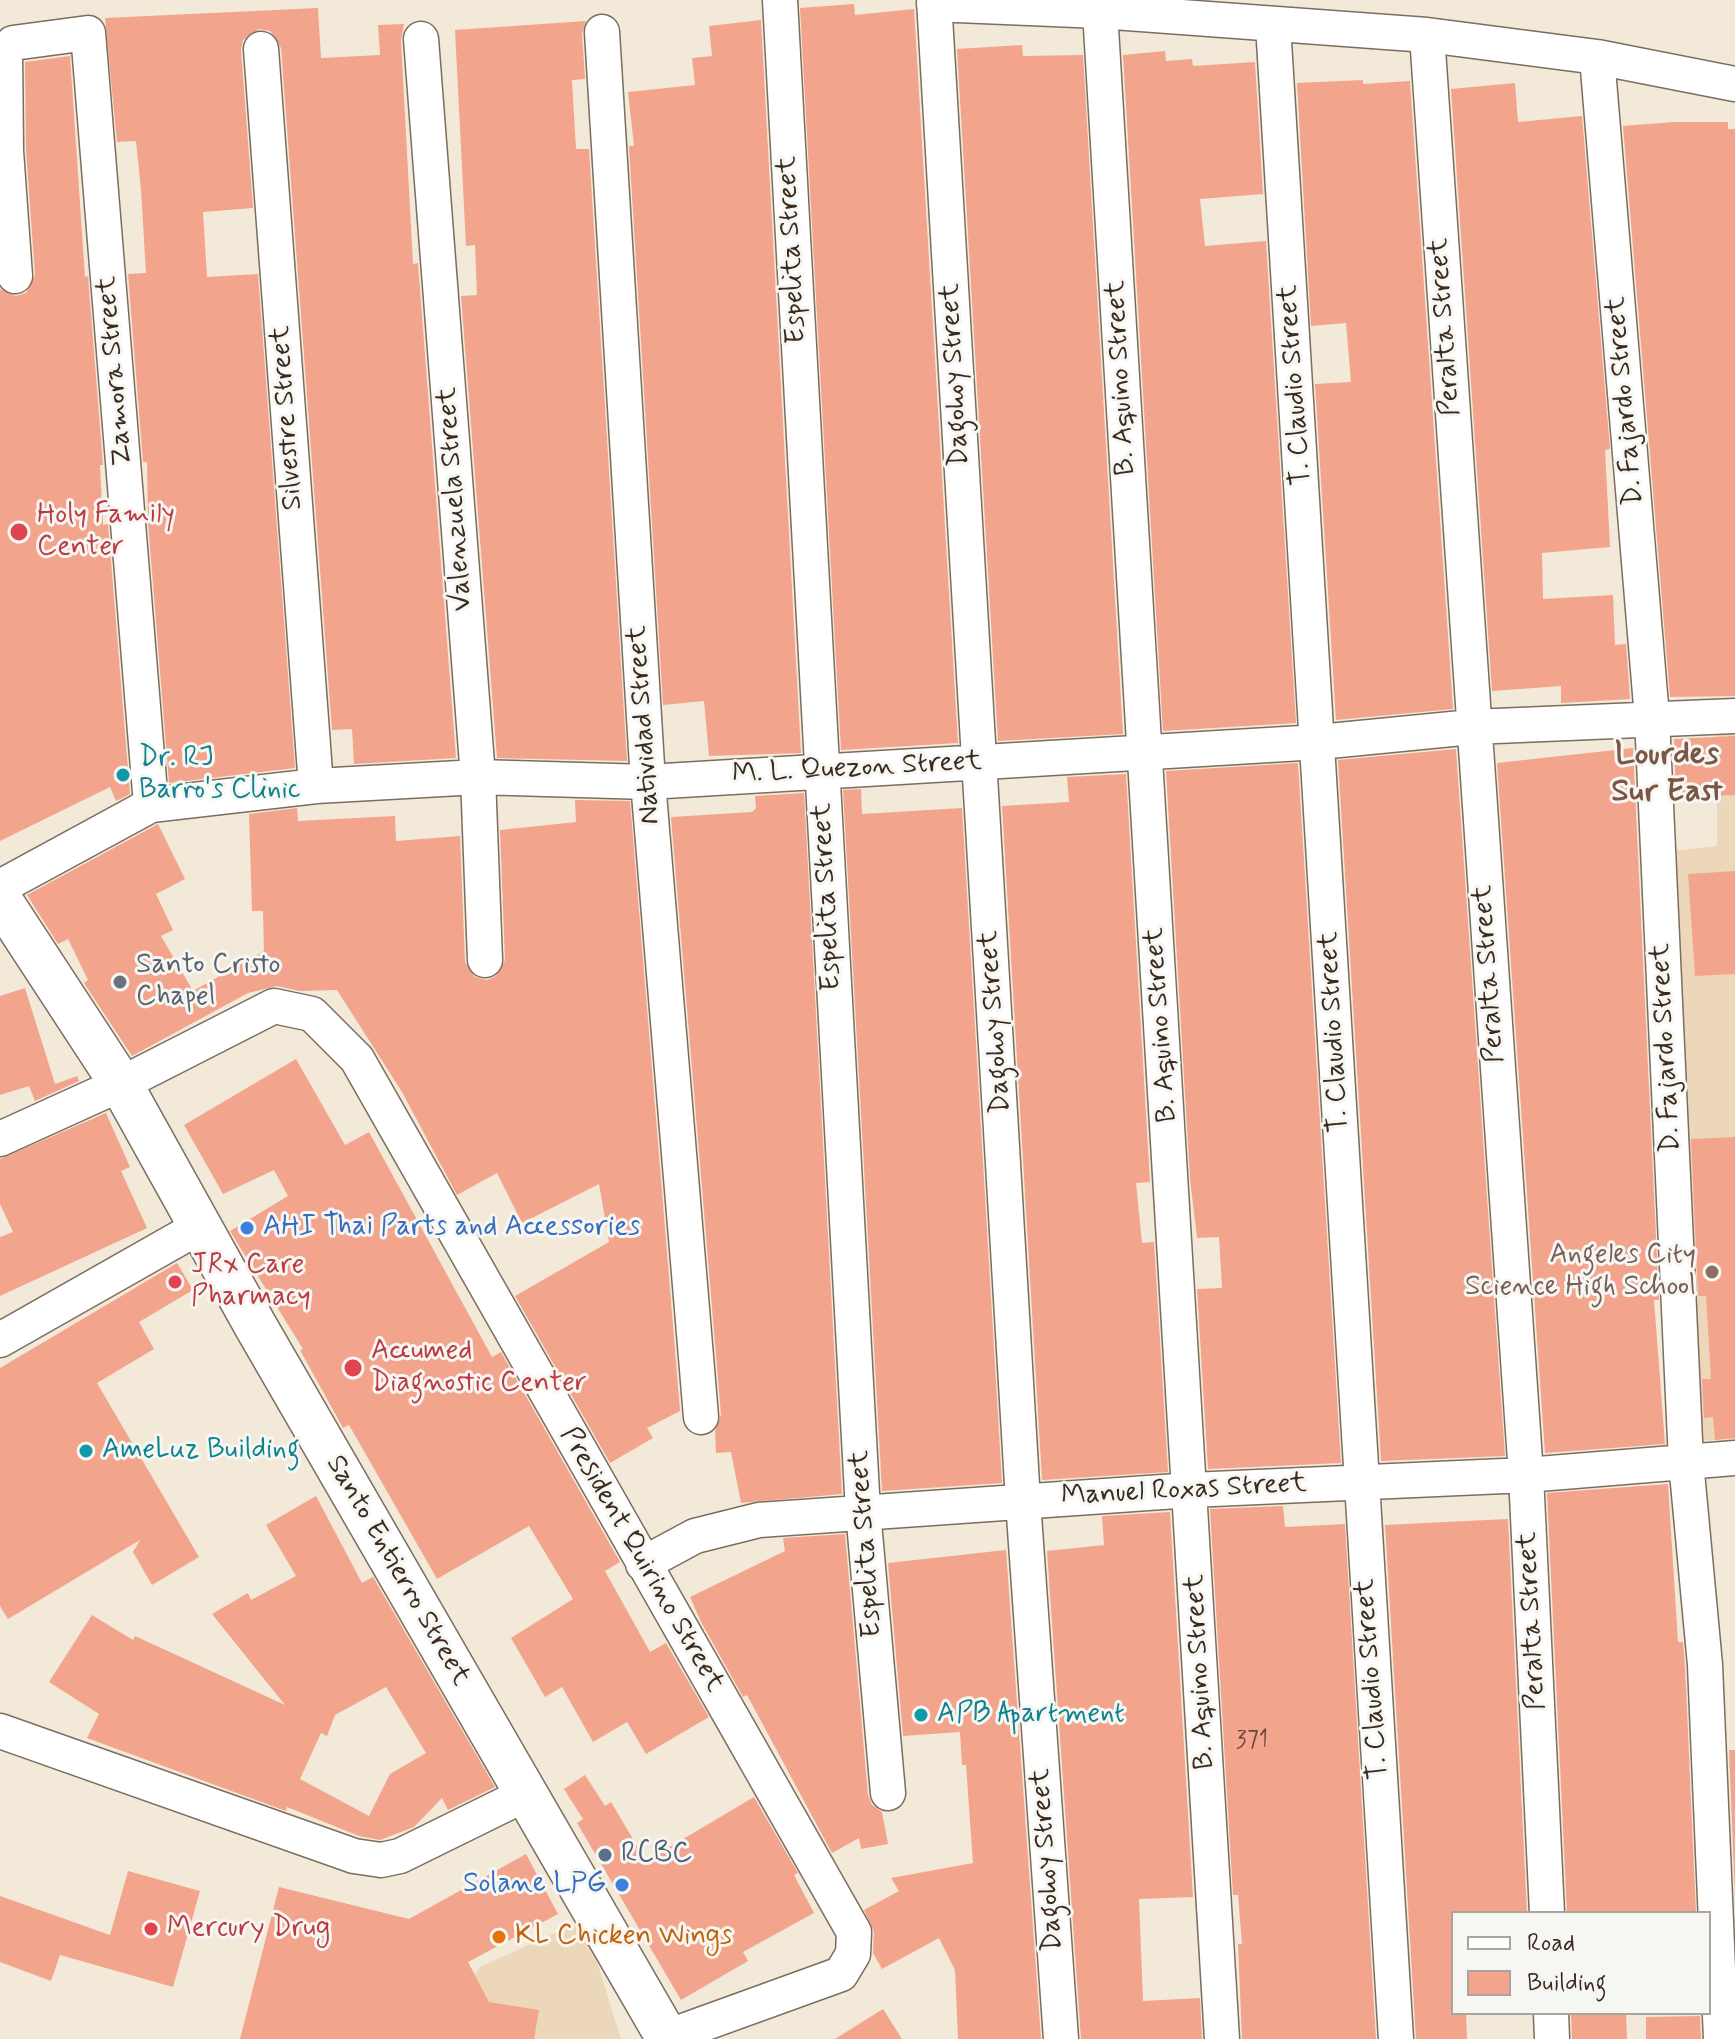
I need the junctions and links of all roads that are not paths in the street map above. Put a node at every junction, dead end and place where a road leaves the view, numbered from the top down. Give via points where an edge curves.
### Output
1 (780, 0) edge
2 (934, 2) edge
3 (1100, 11) junction
4 (1273, 25) junction
5 (602, 32) dead end
6 (1427, 35) junction
7 (421, 39) dead end
8 (261, 49) dead end
9 (1597, 57) junction
10 (1735, 84) edge
11 (15, 276) dead end
12 (1735, 716) edge
13 (1652, 718) junction
14 (1472, 727) junction
15 (1319, 742) junction
16 (1145, 752) junction
17 (980, 762) junction
18 (821, 771) junction
19 (478, 777) junction
20 (648, 782) junction
21 (316, 786) junction
22 (151, 805) junction
23 (0, 887) edge
24 (0, 899) edge
25 (485, 960) dead end
26 (121, 1084) junction
27 (0, 1139) edge
28 (201, 1226) junction
29 (0, 1340) edge
30 (701, 1417) dead end
31 (1735, 1458) edge
32 (1686, 1462) junction
33 (1526, 1475) junction
34 (1360, 1482) junction
35 (1191, 1490) junction
36 (1023, 1501) junction
37 (863, 1511) junction
38 (643, 1564) junction
39 (0, 1731) edge
40 (888, 1793) dead end
41 (524, 1795) junction
42 (1547, 1911) edge
43 (1551, 2015) edge
44 (668, 2038) edge
45 (1061, 2039) edge
46 (1222, 2039) edge
47 (1396, 2039) edge
48 (1552, 2039) edge
49 (1721, 2039) edge

1 - 18 street, Espelita Street
2 - 3 street
2 - 17 street, Dagohoy Street
3 - 4 street
3 - 16 street, B. Aquino Street
4 - 6 street
4 - 15 street, T. Claudio Street
5 - 20 street, Natividad Street
6 - 9 street
6 - 14 street, Peralta Street
7 - 19 street, Valenzuela Street
8 - 21 street, Silvestre Street
9 - 10 street
9 - 13 street, D. Fajardo Street
11 - 22 street, Zamora Street via 5,52 13,43 88,33
12 - 13 street, M. L. Quezon Street
13 - 14 street, M. L. Quezon Street
13 - 32 street, D. Fajardo Street
14 - 15 street, M. L. Quezon Street
14 - 33 street, Peralta Street
15 - 16 street, M. L. Quezon Street
15 - 34 street, T. Claudio Street
16 - 17 street, M. L. Quezon Street
16 - 35 street, B. Aquino Street
17 - 18 street, M. L. Quezon Street
17 - 36 street, Dagohoy Street
18 - 20 street, M. L. Quezon Street
18 - 37 street, Espelita Street
19 - 20 street, M. L. Quezon Street
19 - 21 street, M. L. Quezon Street
19 - 25 street, Valenzuela Street
20 - 30 street, Natividad Street
21 - 22 street, M. L. Quezon Street
22 - 23 street, M. L. Quezon Street
24 - 26 main road, Santo Entierro Street
26 - 27 street, President Quirino Street
26 - 28 main road, Santo Entierro Street
26 - 38 street, President Quirino Street via 274,1006 312,1014 357,1059
28 - 29 street
28 - 41 main road, Santo Entierro Street
31 - 32 street, Manuel Roxas Street
32 - 33 street, Manuel Roxas Street
32 - 49 street, D. Fajardo Street via 1705,1665
33 - 34 street, Manuel Roxas Street
33 - 42 street, Peralta Street
34 - 35 street, Manuel Roxas Street
34 - 47 street, T. Claudio Street
35 - 36 street, Manuel Roxas Street
35 - 46 street, B. Aquino Street
36 - 37 street, Manuel Roxas Street
36 - 45 street, Dagohoy Street
37 - 38 street, Manuel Roxas Street via 723,1526
37 - 40 street, Espelita Street
38 - 44 street, President Quirino Street via 854,1932 853,1954 841,1974
39 - 41 street via 354,1856 381,1860 400,1856
41 - 44 main road, Santo Entierro Street
43 - 48 street

